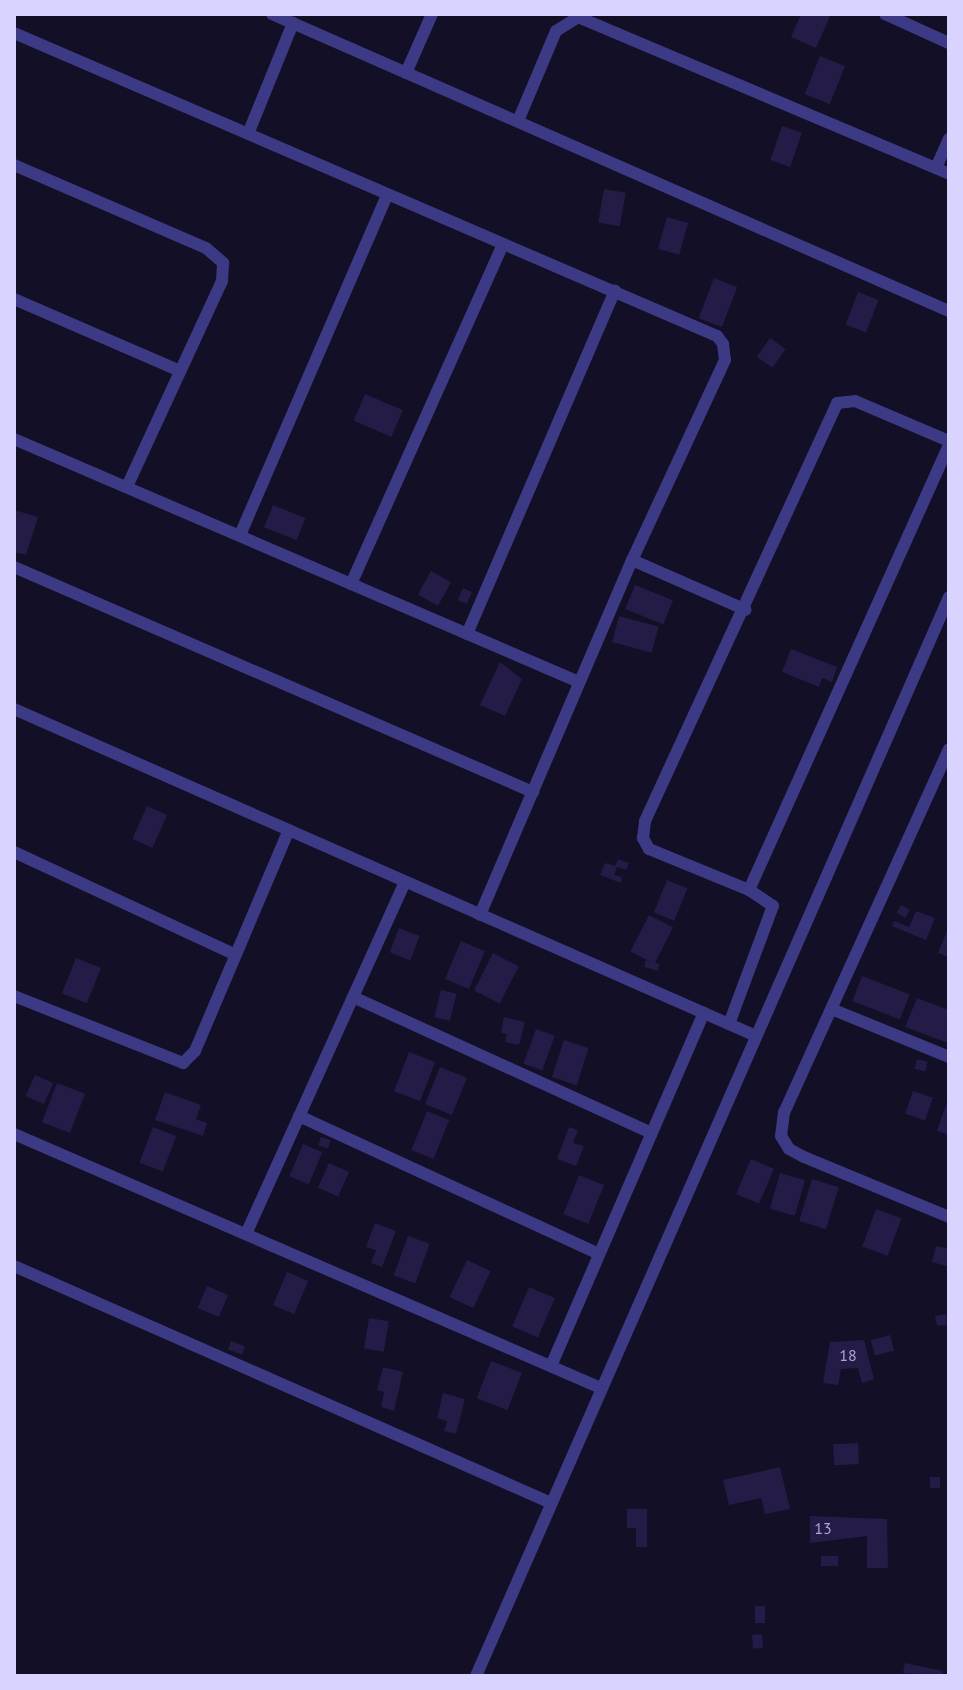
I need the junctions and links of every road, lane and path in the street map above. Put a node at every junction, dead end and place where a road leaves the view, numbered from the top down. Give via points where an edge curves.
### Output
1 (272, 14) edge
2 (432, 14) edge
3 (885, 14) edge
4 (293, 23) junction
5 (14, 33) edge
6 (949, 43) edge
7 (406, 73) junction
8 (518, 121) junction
9 (248, 134) junction
10 (949, 139) edge
11 (14, 165) edge
12 (936, 168) junction
13 (949, 174) edge
14 (387, 196) junction
15 (503, 244) junction
16 (615, 291) junction
17 (14, 299) edge
18 (949, 311) edge
19 (180, 371) junction
20 (14, 439) edge
21 (949, 443) edge
22 (127, 487) junction
23 (240, 535) junction
24 (632, 560) junction
25 (14, 567) edge
26 (351, 584) junction
27 (949, 597) edge
28 (746, 610) junction
29 (467, 634) junction
30 (579, 682) junction
31 (14, 709) edge
32 (949, 749) edge
33 (533, 792) junction
34 (289, 830) junction
35 (14, 852) edge
36 (405, 882) junction
37 (749, 890) junction
38 (480, 915) junction
39 (234, 954) junction
40 (14, 996) edge
41 (353, 997) junction
42 (834, 1010) junction
43 (704, 1013) junction
44 (729, 1024) junction
45 (754, 1035) junction
46 (949, 1057) edge
47 (299, 1116) junction
48 (651, 1133) junction
49 (14, 1134) edge
50 (949, 1217) edge
51 (246, 1234) junction
52 (599, 1254) junction
53 (14, 1266) edge
54 (551, 1366) junction
55 (601, 1388) junction
56 (551, 1503) junction
57 (476, 1676) edge

1 - 4 street
2 - 7 street
3 - 6 street
4 - 7 street
4 - 9 street
5 - 9 street
7 - 8 street
8 - 12 street via 556,31 578,17
8 - 18 street
9 - 14 street
10 - 12 street
11 - 19 street via 206,248 223,263 222,281
12 - 13 street
14 - 15 street
14 - 23 street
15 - 16 street
15 - 26 street
16 - 24 street via 717,336 725,360
16 - 29 street
17 - 19 street
19 - 22 street
20 - 22 street
21 - 28 street via 855,401 837,403
21 - 37 street
22 - 23 street
23 - 26 street
24 - 28 street
24 - 30 street
25 - 33 street
26 - 29 street
27 - 45 street
28 - 37 street via 645,821 643,838 649,849
29 - 30 street
30 - 33 street
31 - 34 street
32 - 42 street
33 - 38 street
34 - 36 street
34 - 39 street
35 - 39 street
36 - 38 street
36 - 41 street
37 - 44 street via 769,901 773,912
38 - 43 street
39 - 40 street via 195,1051 183,1063
41 - 47 street
41 - 48 street
42 - 46 street
42 - 50 street via 784,1112 781,1136 789,1149 804,1157
43 - 44 street
43 - 48 street
44 - 45 street
45 - 55 street
47 - 51 street
47 - 52 street
48 - 52 street
49 - 51 street
51 - 54 street
52 - 54 street
53 - 56 street
54 - 55 street
55 - 56 street
56 - 57 street

